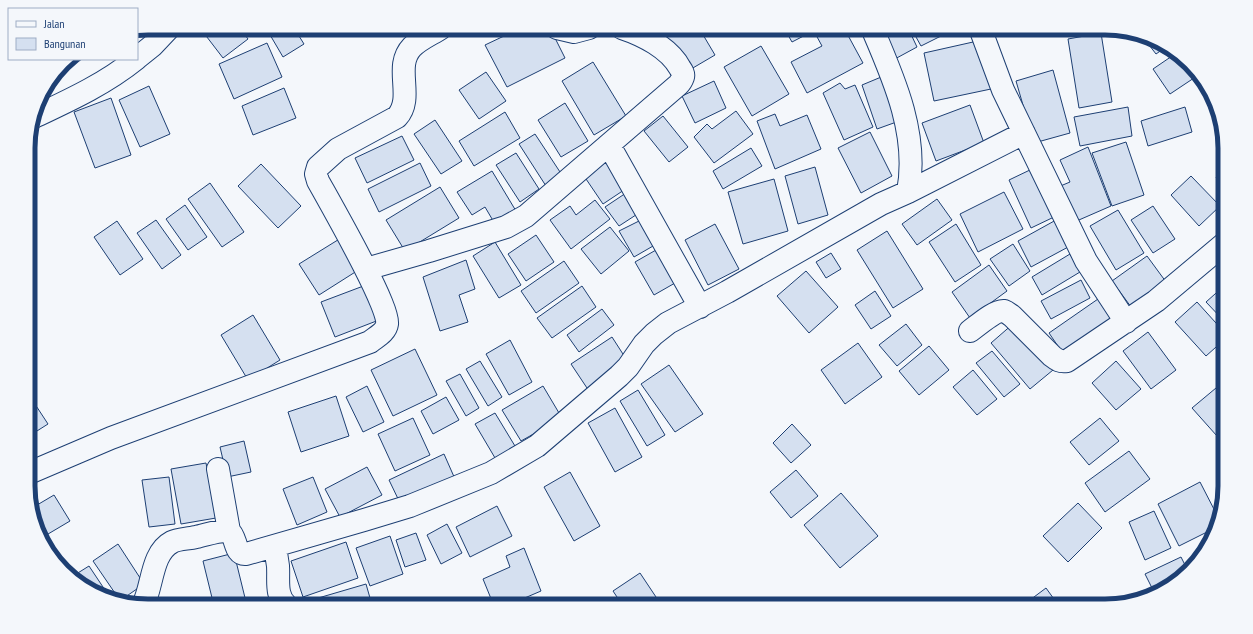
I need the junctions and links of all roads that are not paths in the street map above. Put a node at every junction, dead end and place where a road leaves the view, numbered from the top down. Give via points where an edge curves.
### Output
1 (163, 35) edge
2 (431, 35) edge
3 (637, 35) edge
4 (875, 35) edge
5 (983, 35) edge
6 (138, 56) edge
7 (134, 60) edge
8 (41, 114) edge
9 (1024, 133) junction
10 (609, 145) junction
11 (908, 192) junction
12 (1218, 249) edge
13 (366, 270) junction
14 (700, 306) junction
15 (1126, 322) junction
16 (970, 331) dead end
17 (218, 469) dead end
18 (35, 470) edge
19 (229, 531) junction
20 (275, 546) junction
21 (145, 599) edge
22 (282, 599) edge

1 - 6 street
2 - 13 street via 412,47 406,56 405,101 402,112 338,148 318,167 316,174
3 - 10 street via 654,43 677,62 683,77 678,85
4 - 11 street via 905,112 911,168
5 - 9 street via 1003,90
7 - 8 street via 84,93
9 - 11 street
9 - 15 street via 1086,261
10 - 13 street via 526,216 506,227
10 - 14 street
11 - 14 street via 881,204
12 - 15 street via 1156,301
13 - 18 street via 387,324 370,342 111,438
14 - 20 street via 668,323 654,334 624,372 537,446 491,473 410,506
15 - 16 street via 1062,362 1052,356 1004,311
17 - 19 street
19 - 20 street via 242,555
19 - 21 street via 173,541 161,550
20 - 22 street

